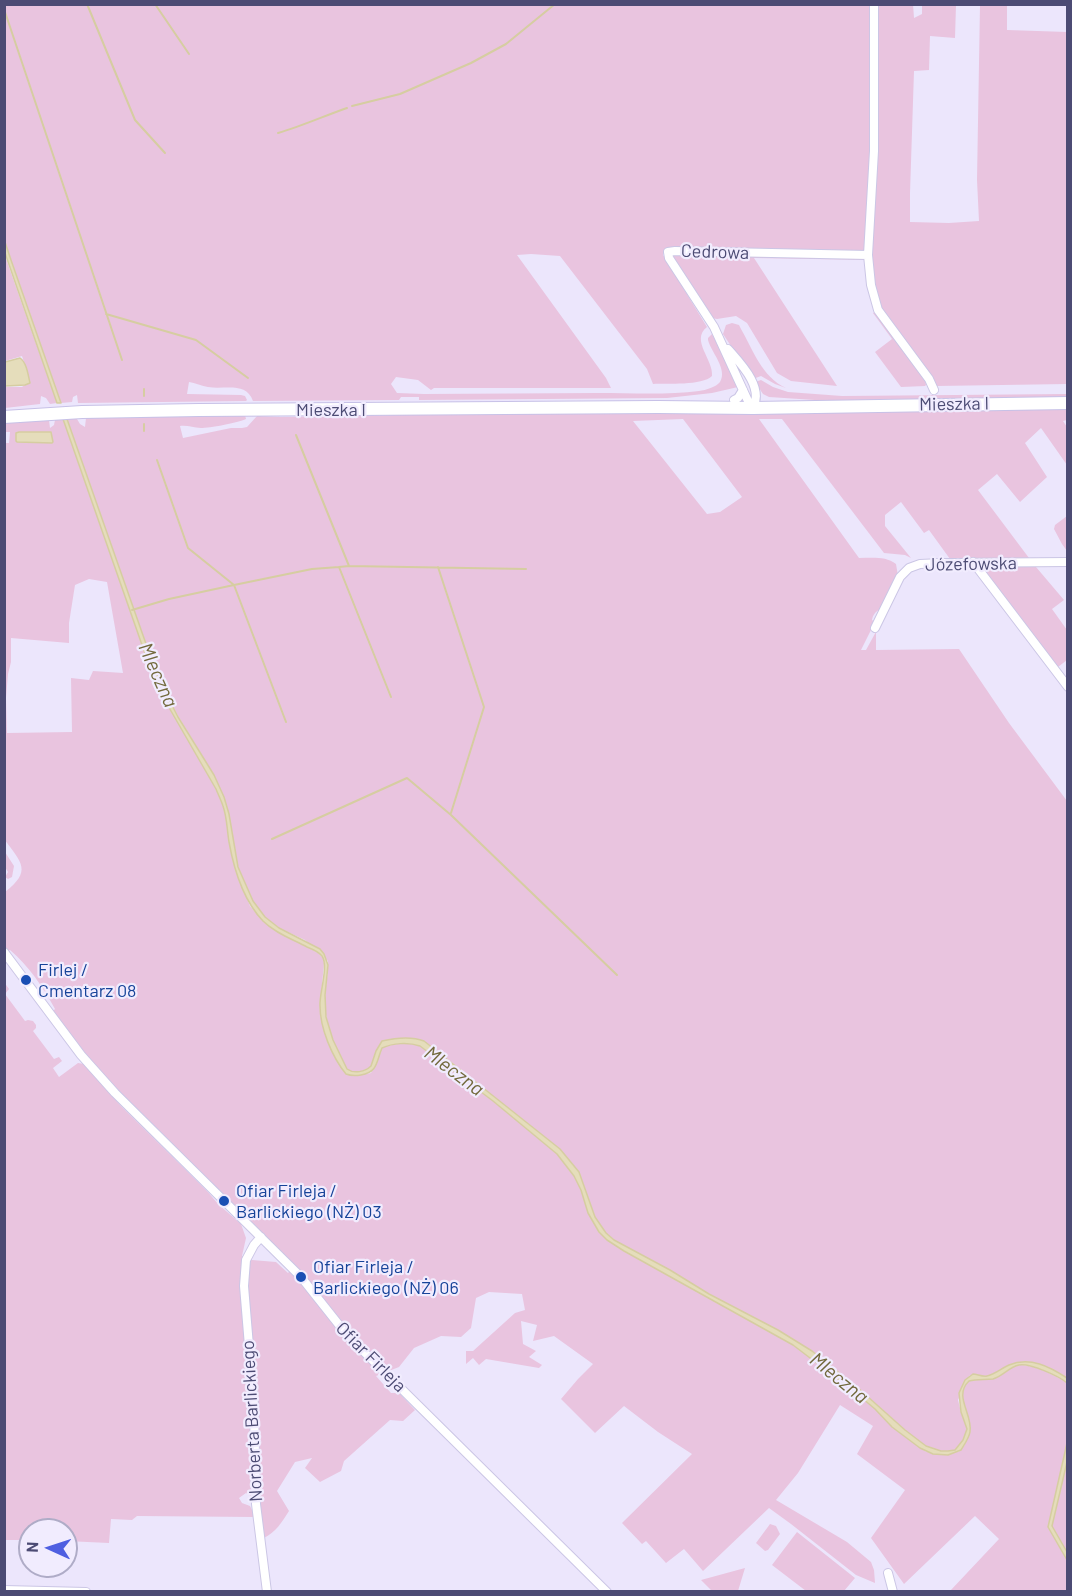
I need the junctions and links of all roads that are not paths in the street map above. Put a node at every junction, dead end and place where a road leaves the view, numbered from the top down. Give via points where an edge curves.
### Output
1 (874, 4) edge
2 (868, 255) junction
3 (722, 343) junction
4 (933, 390) dead end
5 (750, 400) junction
6 (1068, 404) edge
7 (658, 407) junction
8 (4, 417) edge
9 (973, 562) junction
10 (1068, 562) edge
11 (875, 628) dead end
12 (1068, 687) edge
13 (4, 952) edge
14 (261, 1237) junction
15 (271, 1246) junction
16 (250, 1251) junction
17 (888, 1573) dead end
18 (4, 1590) edge
19 (86, 1592) edge
20 (267, 1592) edge
21 (607, 1592) edge
22 (893, 1592) edge

1 - 2 street via 874,151
2 - 3 street, Cedrowa via 668,252
2 - 4 street via 878,310
3 - 5 street, Cedrowa
3 - 5 street, Cedrowa via 752,381 756,394
5 - 6 street, Mieszka I via 805,400 840,406
5 - 7 street, Mieszka I
5 - 7 street, Mieszka I
7 - 8 street, Mieszka I via 82,412
9 - 10 street, Józefowska
9 - 11 street, Józefowska via 909,568 900,577
9 - 12 street
13 - 14 street, Ofiar Firleja via 107,1085
14 - 15 street, Ofiar Firleja
14 - 16 street, Norberta Barlickiego
15 - 16 street
15 - 21 street, Ofiar Firleja via 346,1335
16 - 20 street, Norberta Barlickiego via 244,1286 254,1406 256,1504
17 - 22 street
18 - 19 street

